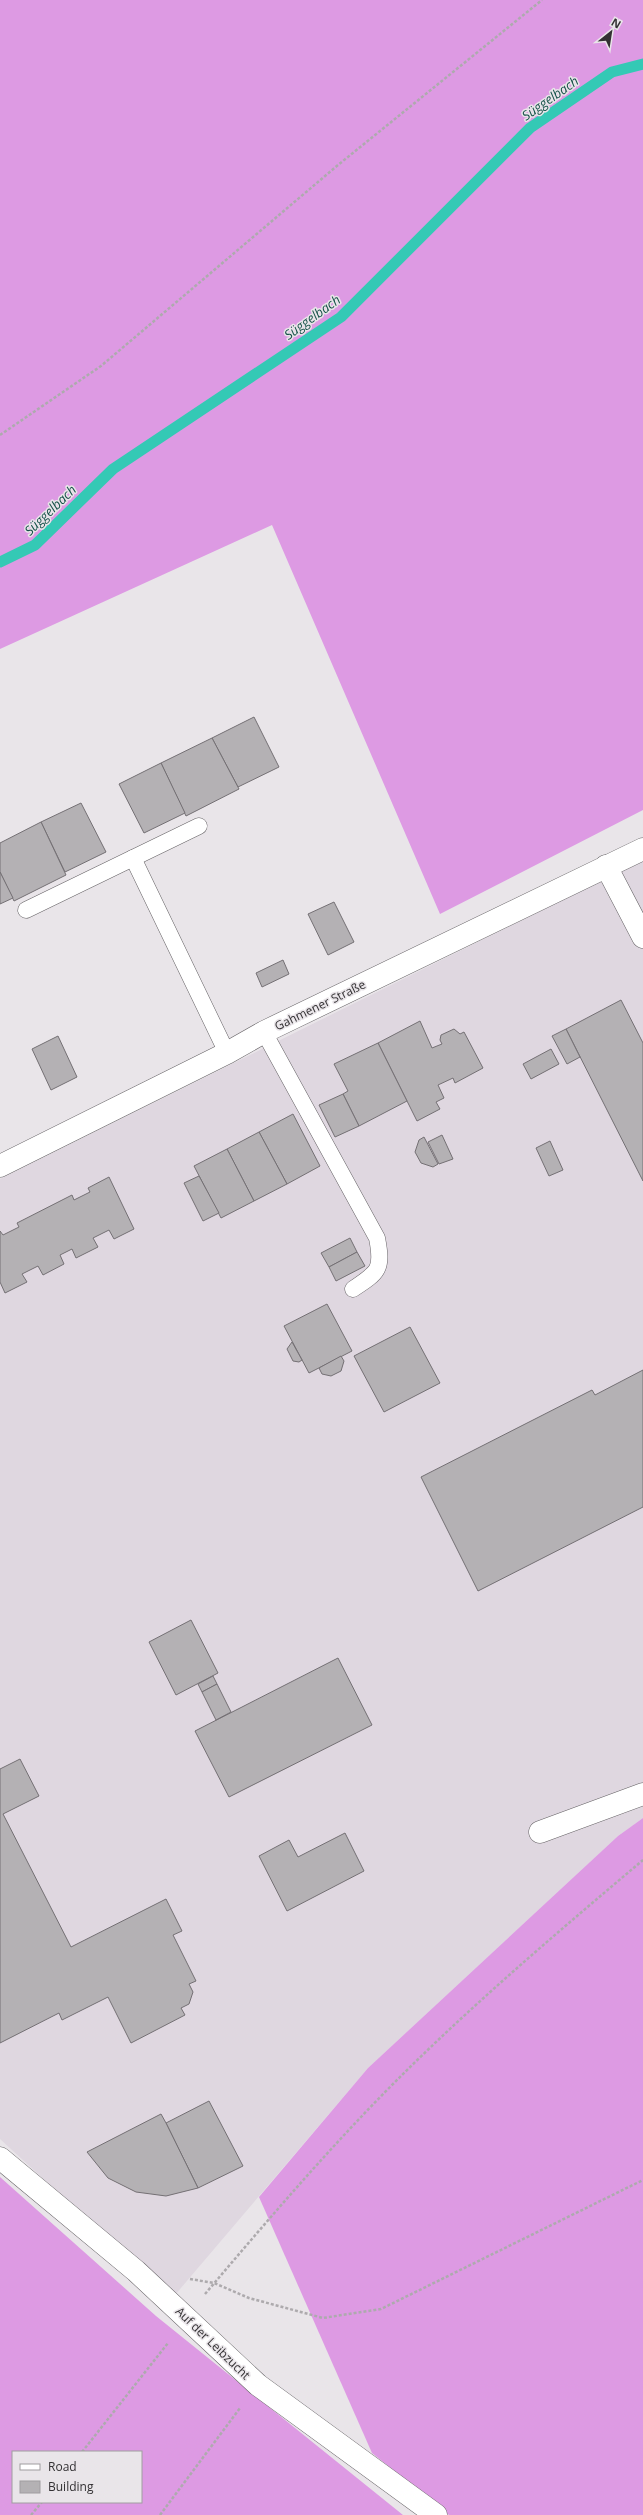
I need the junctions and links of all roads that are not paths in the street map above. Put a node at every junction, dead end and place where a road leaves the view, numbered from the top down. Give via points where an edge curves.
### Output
1 (199, 826) dead end
2 (643, 849) edge
3 (133, 858) junction
4 (606, 866) junction
5 (26, 910) dead end
6 (643, 937) edge
7 (264, 1032) junction
8 (227, 1054) junction
9 (0, 1166) edge
10 (353, 1289) dead end
11 (643, 1794) edge
12 (540, 1832) dead end
13 (0, 2158) edge
14 (436, 2515) edge

1 - 3 lane
2 - 4 street, Gahmener Straße
3 - 5 lane
3 - 8 lane
4 - 6 street
4 - 7 street, Gahmener Straße
7 - 8 street, Gahmener Straße
7 - 10 lane via 377,1238 381,1259 376,1274
8 - 9 street, Gahmener Straße
11 - 12 street
13 - 14 street, Auf der Leibzucht via 136,2270 258,2385

